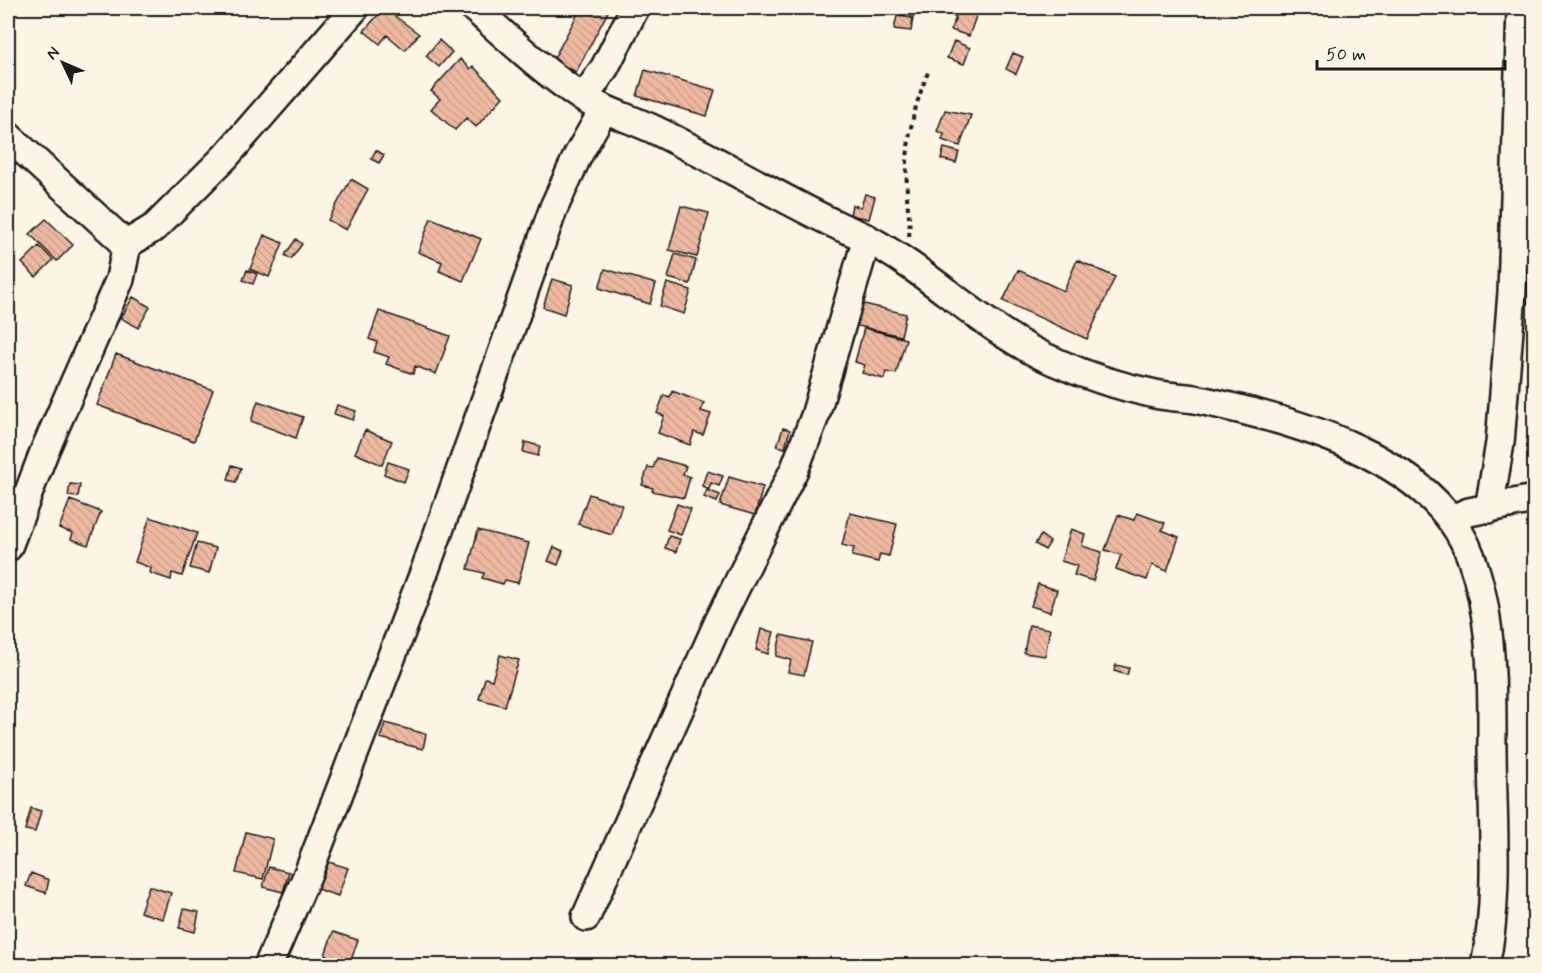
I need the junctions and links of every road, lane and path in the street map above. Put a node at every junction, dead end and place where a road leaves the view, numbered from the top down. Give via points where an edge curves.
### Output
1 (355, 8) edge
2 (474, 8) edge
3 (635, 8) edge
4 (1521, 8) edge
5 (928, 70) dead end
6 (594, 104) junction
7 (8, 136) edge
8 (867, 238) junction
9 (124, 246) junction
10 (907, 264) junction
11 (1534, 500) edge
12 (1490, 509) junction
13 (1450, 519) junction
14 (8, 547) edge
15 (586, 917) dead end
16 (268, 966) edge
17 (1485, 966) edge

1 - 9 street via 226,156 155,227
2 - 6 street via 535,62
3 - 6 street via 605,67
4 - 12 street via 1512,292 1500,443
5 - 10 path via 913,110 908,147
6 - 8 street via 652,129
6 - 16 street via 425,570 309,871
7 - 9 street via 97,216
8 - 10 street
8 - 15 street via 815,416 795,468 719,621
9 - 14 street via 125,263 120,279 44,452
10 - 13 street via 1032,352 1086,375 1313,431 1408,477
11 - 12 street
12 - 13 street
13 - 17 street via 1471,556 1488,628 1493,889

